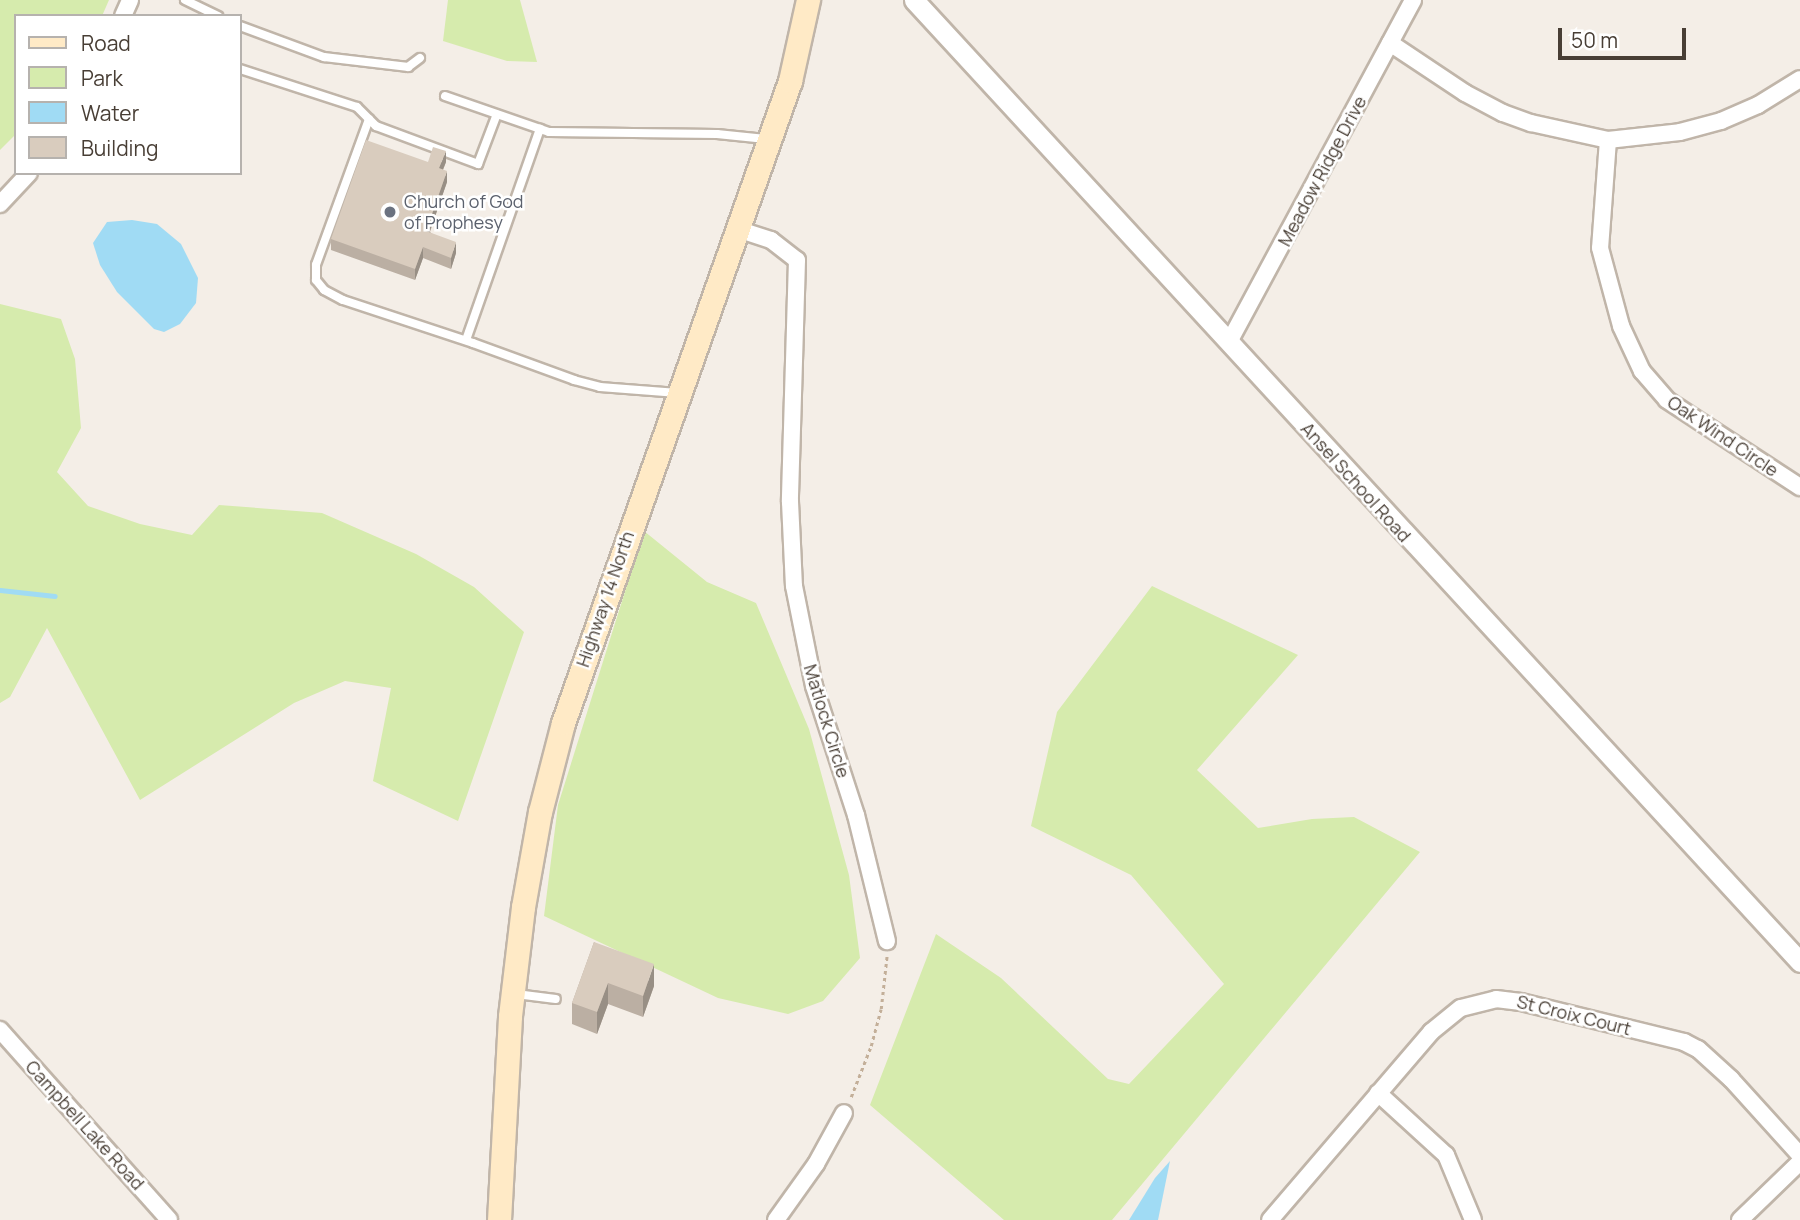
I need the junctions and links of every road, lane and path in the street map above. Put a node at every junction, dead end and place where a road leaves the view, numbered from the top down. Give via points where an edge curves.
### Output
1 (185, 0) edge
2 (808, 0) edge
3 (914, 0) edge
4 (1413, 0) edge
5 (214, 14) edge
6 (242, 27) edge
7 (1390, 43) junction
8 (419, 58) dead end
9 (242, 70) edge
10 (1800, 79) edge
11 (445, 96) dead end
12 (497, 114) junction
13 (369, 119) junction
14 (540, 129) junction
15 (769, 139) junction
16 (1608, 140) junction
17 (27, 175) edge
18 (0, 204) edge
19 (737, 229) junction
20 (466, 341) junction
21 (1229, 342) junction
22 (678, 393) junction
23 (1800, 486) edge
24 (887, 941) joint
25 (1800, 961) edge
26 (513, 994) junction
27 (556, 999) dead end
28 (0, 1030) edge
29 (1378, 1093) junction
30 (844, 1113) joint
31 (1800, 1155) edge
32 (1800, 1162) edge
33 (169, 1220) edge
34 (499, 1220) edge
35 (776, 1220) edge
36 (1270, 1220) edge
37 (1473, 1220) edge
38 (1740, 1220) edge

1 - 5 lane
2 - 15 main road, Highway 14 North via 790,81
3 - 21 street, Ansel School Road
4 - 7 street, Meadow Ridge Drive
6 - 8 lane via 324,57 408,67
7 - 16 street via 1503,113 1531,124
7 - 21 street, Meadow Ridge Drive
9 - 13 lane via 357,107
10 - 16 street via 1721,121 1680,132
11 - 12 lane
12 - 13 lane via 478,164 376,126
12 - 14 lane
13 - 20 lane via 316,265 316,280 343,300
14 - 15 lane
14 - 20 lane
15 - 19 main road, Highway 14 North
16 - 23 street, Oak Wind Circle via 1600,248 1621,326 1642,371 1667,400
17 - 18 street
19 - 22 main road, Highway 14 North
19 - 24 street, Matlock Circle via 771,240 797,260 790,502 794,586 814,686 870,867
20 - 22 lane via 587,384
21 - 25 street, Ansel School Road
22 - 26 main road, Highway 14 North via 563,723 540,811
24 - 30 path via 881,1009
26 - 27 lane
26 - 34 main road, Highway 14 North
28 - 33 street, Campbell Lake Road
29 - 31 street, St Croix Court via 1450,1014 1472,1004 1508,999 1698,1049
29 - 36 street, St Croix Court
29 - 37 street via 1446,1155
30 - 35 street via 816,1164
32 - 38 street

